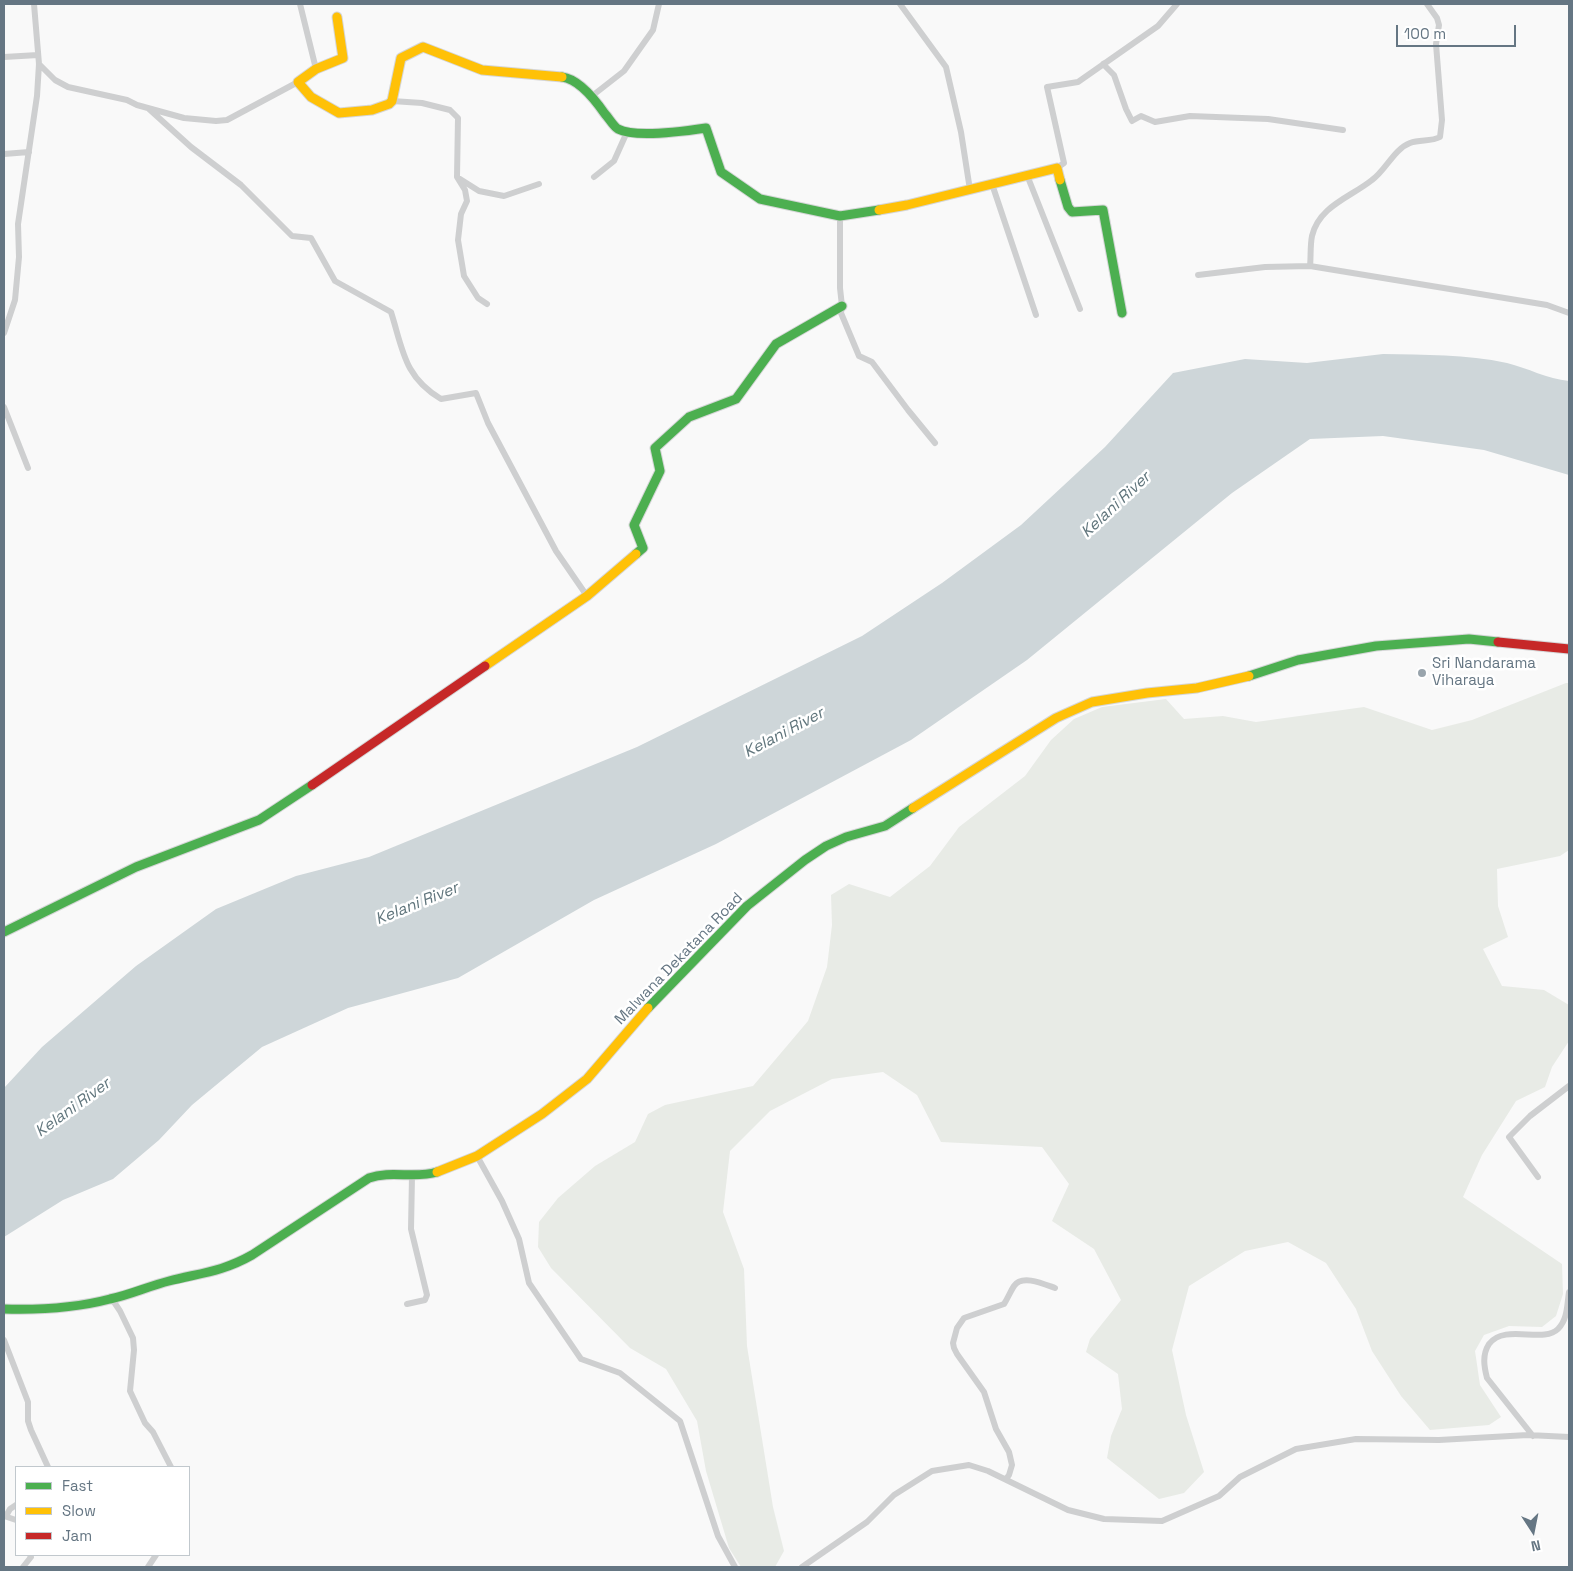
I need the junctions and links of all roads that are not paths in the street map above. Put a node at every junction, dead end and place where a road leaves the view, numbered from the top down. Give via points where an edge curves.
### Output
1 (34, 4) edge
2 (300, 4) edge
3 (659, 4) edge
4 (900, 4) edge
5 (1177, 4) edge
6 (1427, 4) edge
7 (337, 17) dead end
8 (38, 55) junction
9 (4, 57) edge
10 (39, 64) junction
11 (1103, 64) junction
12 (316, 69) junction
13 (298, 82) junction
14 (592, 96) junction
15 (392, 101) junction
16 (149, 109) junction
17 (1343, 130) dead end
18 (628, 132) junction
19 (29, 152) junction
20 (4, 154) edge
21 (1057, 168) junction
22 (1027, 176) junction
23 (457, 177) junction
24 (594, 177) dead end
25 (539, 184) dead end
26 (992, 184) junction
27 (970, 190) junction
28 (840, 216) junction
29 (1310, 266) junction
30 (1198, 275) dead end
31 (487, 304) dead end
32 (842, 306) junction
33 (1080, 309) dead end
34 (1122, 313) dead end
35 (1569, 313) edge
36 (1036, 315) dead end
37 (4, 333) edge
38 (4, 407) edge
39 (936, 442) dead end
40 (28, 468) dead end
41 (587, 596) junction
42 (1569, 649) edge
43 (4, 932) edge
44 (1569, 1086) edge
45 (477, 1156) junction
46 (412, 1176) junction
47 (1538, 1177) dead end
48 (1054, 1288) dead end
49 (1569, 1292) edge
50 (112, 1299) junction
51 (407, 1304) dead end
52 (4, 1309) edge
53 (4, 1340) edge
54 (1533, 1436) junction
55 (1569, 1438) edge
56 (48, 1466) edge
57 (170, 1466) edge
58 (1006, 1479) junction
59 (15, 1506) edge
60 (5, 1516) edge
61 (30, 1556) edge
62 (155, 1556) edge
63 (23, 1567) edge
64 (148, 1567) edge
65 (735, 1567) edge
66 (802, 1567) edge

1 - 8 street
2 - 12 street
3 - 14 street via 653,30 624,71
4 - 27 street via 946,67 962,132
5 - 11 street via 1158,26
6 - 29 street via 1438,25 1440,137 1403,146 1373,180 1322,215 1312,235
7 - 12 street via 343,58
8 - 9 street
8 - 10 street
10 - 16 street via 55,80 68,87 127,100
10 - 19 street
11 - 17 street via 1114,75 1132,121 1141,116 1155,122 1190,116 1268,119
11 - 21 street via 1078,82 1047,87 1064,163
12 - 13 street
13 - 15 street via 311,97 339,113 372,110
13 - 16 street via 227,120 184,118
14 - 15 street via 568,78 482,70 423,48 402,58
14 - 18 street via 616,128
15 - 23 street via 422,102 450,110 458,118
16 - 41 street via 241,185 292,236 311,238 335,281 391,312 408,368 426,390 441,399 476,393 488,423 556,551
18 - 24 street via 614,161
18 - 28 street via 670,133 706,128 721,172 760,199
19 - 20 street
19 - 37 street via 18,224 20,257 15,300
21 - 22 street
21 - 34 street via 1072,212 1103,210
22 - 26 street
22 - 33 street
23 - 25 street via 479,191 504,196
23 - 31 street via 467,201 461,214 458,240 464,276 481,301
26 - 27 street
26 - 36 street
27 - 28 street
28 - 32 street
29 - 30 street via 1266,267
29 - 35 street via 1547,305
32 - 39 street via 841,313 859,356 872,362
32 - 41 street via 776,344 736,399 689,417 655,448 660,471 634,525 643,548
38 - 40 street
41 - 43 street via 259,820 136,867
42 - 45 street, Malwana Dekatana Road via 1469,640 1376,646 1298,660 1238,680 1092,702 1056,718 885,826 846,837 804,860 747,906 717,936 649,1007 587,1079 542,1114
44 - 47 street via 1509,1137
45 - 46 street, Malwana Dekatana Road via 428,1175
45 - 65 street via 519,1239 529,1283 581,1359 620,1373 680,1421 718,1536
46 - 50 street, Malwana Dekatana Road via 388,1174 369,1178 234,1266 168,1281
46 - 51 street via 411,1229 427,1296 426,1300
48 - 58 street via 1035,1281 1014,1285 1004,1304 964,1318 955,1333 954,1348 984,1392 996,1429 1011,1458 1012,1470
49 - 54 street via 1565,1319 1557,1330 1545,1334 1505,1334 1494,1339 1485,1350 1487,1378
50 - 52 street, Malwana Dekatana Road via 70,1307
50 - 57 street via 132,1338 130,1391
53 - 56 street via 28,1402 31,1430
54 - 55 street
54 - 58 street via 1439,1440 1356,1438 1296,1449 1240,1477 1220,1496 1162,1521 1104,1519 1068,1510
58 - 66 street via 969,1465 932,1471 894,1495 867,1522
59 - 60 street
61 - 63 street
62 - 64 street

